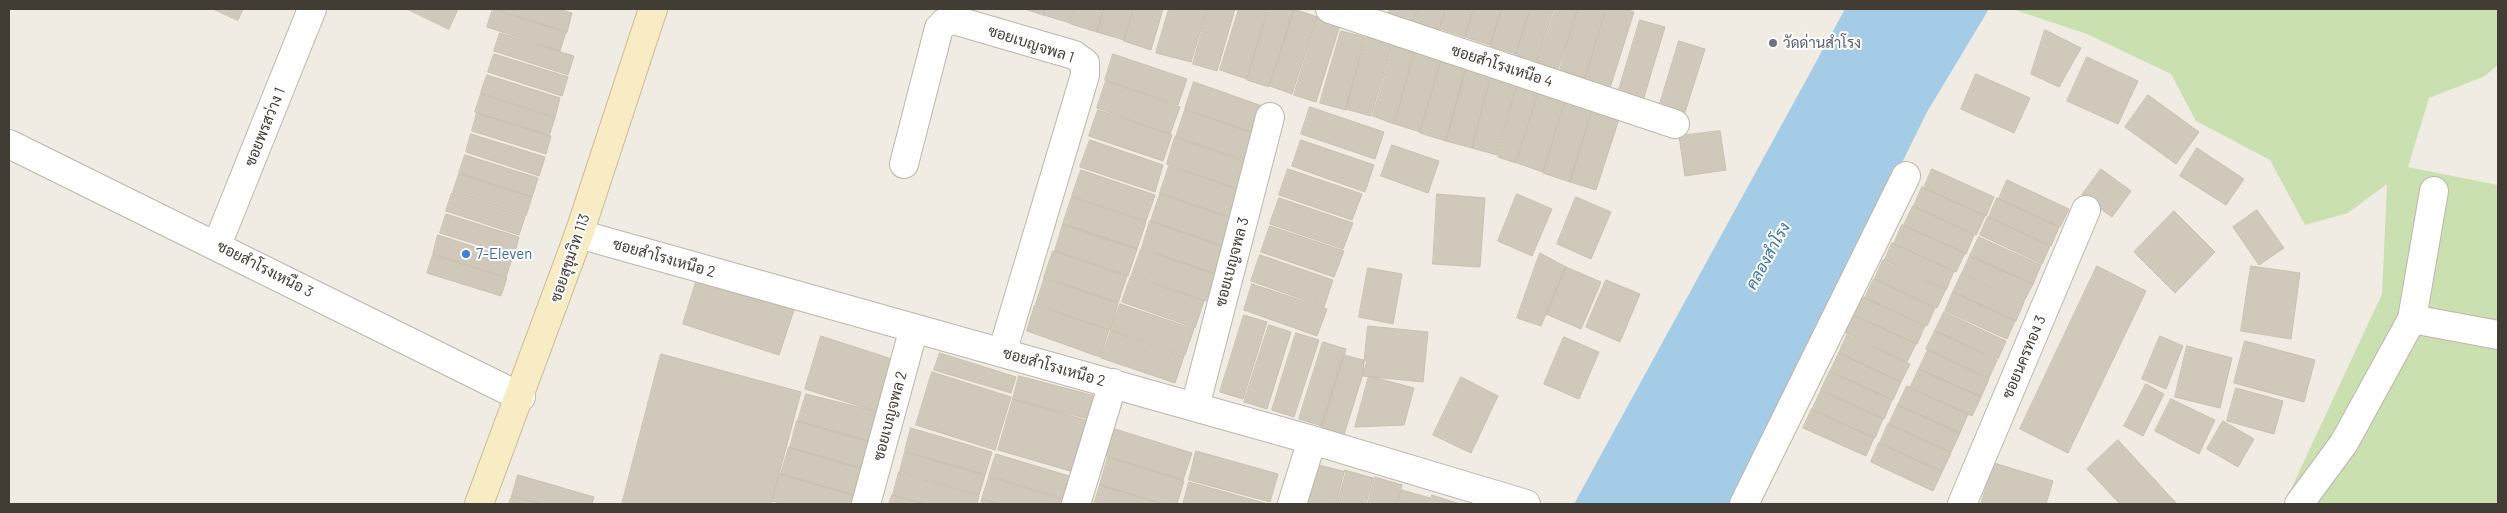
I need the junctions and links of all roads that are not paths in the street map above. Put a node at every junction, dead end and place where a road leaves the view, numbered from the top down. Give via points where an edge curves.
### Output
1 (312, 9) edge
2 (652, 9) edge
3 (1330, 9) edge
4 (1270, 116) dead end
5 (1675, 124) dead end
6 (9, 144) edge
7 (904, 164) dead end
8 (1906, 176) dead end
9 (2434, 191) dead end
10 (2086, 210) dead end
11 (579, 234) junction
12 (217, 245) junction
13 (2412, 319) junction
14 (914, 328) junction
15 (2498, 335) edge
16 (1002, 352) junction
17 (1113, 383) junction
18 (521, 397) junction
19 (1194, 407) junction
20 (1312, 440) junction
21 (479, 504) edge
22 (866, 504) edge
23 (1076, 504) edge
24 (1292, 504) edge
25 (1526, 504) edge
26 (1744, 504) edge
27 (1962, 504) edge
28 (2300, 504) edge

1 - 12 street, ซอยพรสว่าง 1
2 - 11 main road, ซอยสุขุมวิท 113
3 - 5 street, ซอยสำโรงเหนือ 4
4 - 19 street, ซอยเบญจพล 3
6 - 12 street, ซอยสำโรงเหนือ 3
7 - 16 street, ซอยเบญจพล 1 via 939,28 945,22 954,20 1065,53 1085,63 1085,75
8 - 26 street
9 - 13 street
10 - 27 street, ซอยนครทอง 3
11 - 14 street, ซอยสำโรงเหนือ 2
11 - 18 main road, ซอยสุขุมวิท 113
12 - 18 street, ซอยสำโรงเหนือ 3
13 - 15 street
13 - 28 street via 2344,443
14 - 16 street, ซอยสำโรงเหนือ 2
14 - 22 street, ซอยเบญจพล 2
16 - 17 street, ซอยสำโรงเหนือ 2
17 - 19 street, ซอยสำโรงเหนือ 2
17 - 23 street
18 - 21 main road, ซอยสุขุมวิท 113
19 - 20 street, ซอยสำโรงเหนือ 2
20 - 24 street
20 - 25 street, ซอยสำโรงเหนือ 2

